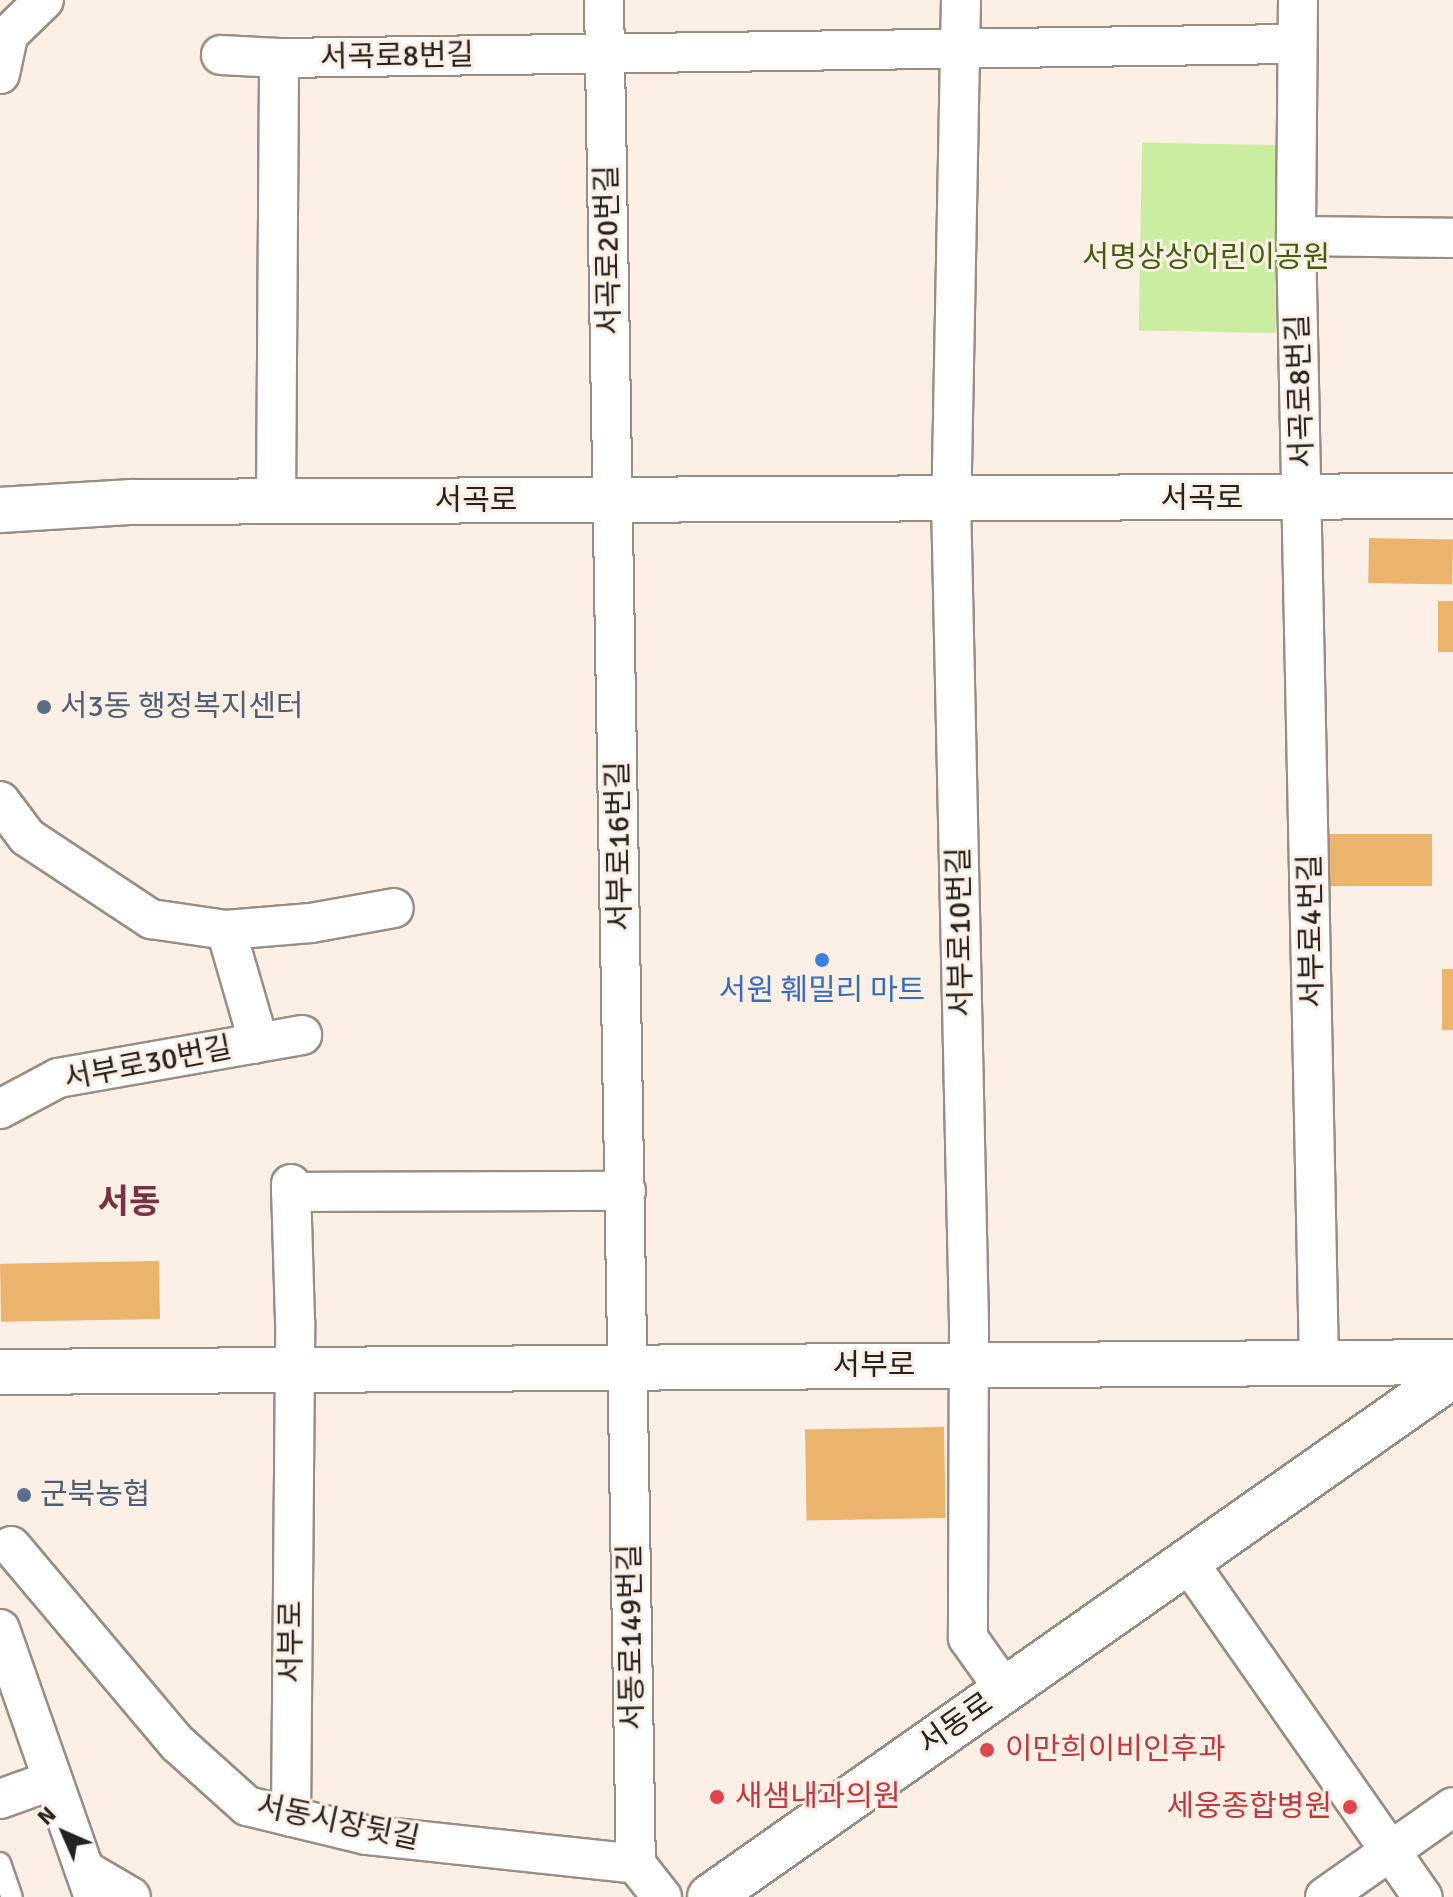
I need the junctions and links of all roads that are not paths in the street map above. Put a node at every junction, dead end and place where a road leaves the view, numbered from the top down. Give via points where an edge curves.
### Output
1 (44, 0) edge
2 (604, 0) edge
3 (961, 0) edge
4 (1298, 0) edge
5 (1297, 44) junction
6 (958, 49) junction
7 (605, 54) junction
8 (221, 55) dead end
9 (279, 58) junction
10 (0, 74) edge
11 (1296, 236) junction
12 (1453, 238) edge
13 (1453, 496) edge
14 (951, 499) junction
15 (1304, 499) junction
16 (615, 500) junction
17 (276, 502) junction
18 (0, 510) edge
19 (0, 801) edge
20 (394, 908) dead end
21 (226, 930) junction
22 (302, 1035) dead end
23 (254, 1044) junction
24 (0, 1109) edge
25 (626, 1191) junction
26 (1453, 1362) edge
27 (1319, 1363) junction
28 (969, 1366) junction
29 (627, 1368) junction
30 (294, 1370) junction
31 (0, 1372) edge
32 (1453, 1375) edge
33 (11, 1546) dead end
34 (1188, 1562) junction
35 (0, 1629) edge
36 (1005, 1690) junction
37 (12, 1704) edge
38 (53, 1780) junction
39 (0, 1799) edge
40 (1453, 1807) edge
41 (291, 1817) junction
42 (1389, 1852) junction
43 (0, 1863) edge
44 (636, 1864) junction
45 (90, 1884) edge
46 (12, 1897) edge
47 (131, 1897) edge
48 (662, 1897) edge
49 (710, 1897) edge
50 (1325, 1897) edge
51 (1423, 1897) edge

1 - 10 street via 8,35
2 - 7 street, 서곡로20번길
3 - 6 street
4 - 5 street, 서곡로8번길
5 - 6 street, 서곡로8번길
5 - 11 street, 서곡로8번길
6 - 7 street, 서곡로8번길
6 - 14 street
7 - 9 street, 서곡로8번길
7 - 16 street, 서곡로20번길
8 - 9 street
9 - 17 street, 서곡로8번길
11 - 12 street
11 - 15 street, 서곡로8번길
13 - 15 street, 서곡로
14 - 15 street, 서곡로
14 - 16 street, 서곡로
14 - 28 street, 서부로10번길
15 - 27 street, 서부로4번길
16 - 17 street, 서곡로
16 - 25 street, 서부로16번길
17 - 18 street, 서곡로 via 131,502
19 - 21 street via 27,837 151,919
20 - 21 street via 311,923
21 - 23 street via 243,981
22 - 23 street, 서부로30번길
23 - 24 street, 서부로30번길 via 58,1078
25 - 29 street, 서부로16번길
25 - 30 street, 서부로 via 291,1188
26 - 27 street, 서부로
27 - 28 street, 서부로
28 - 29 street, 서부로
28 - 36 street, 서동로 via 968,1638
29 - 30 street, 서부로
29 - 44 street, 서동로149번길
30 - 31 street, 서부로
30 - 41 street, 서부로
32 - 34 street, 서동로
33 - 41 street, 서동시장뒷길 via 178,1744 247,1806
34 - 36 street, 서동로
34 - 42 street
35 - 37 street
36 - 49 street, 서동로
37 - 38 street
38 - 39 street
38 - 45 street
40 - 42 street
41 - 44 street, 서동시장뒷길 via 366,1835
42 - 50 street
42 - 51 street
43 - 46 lane
44 - 48 street
45 - 47 street

